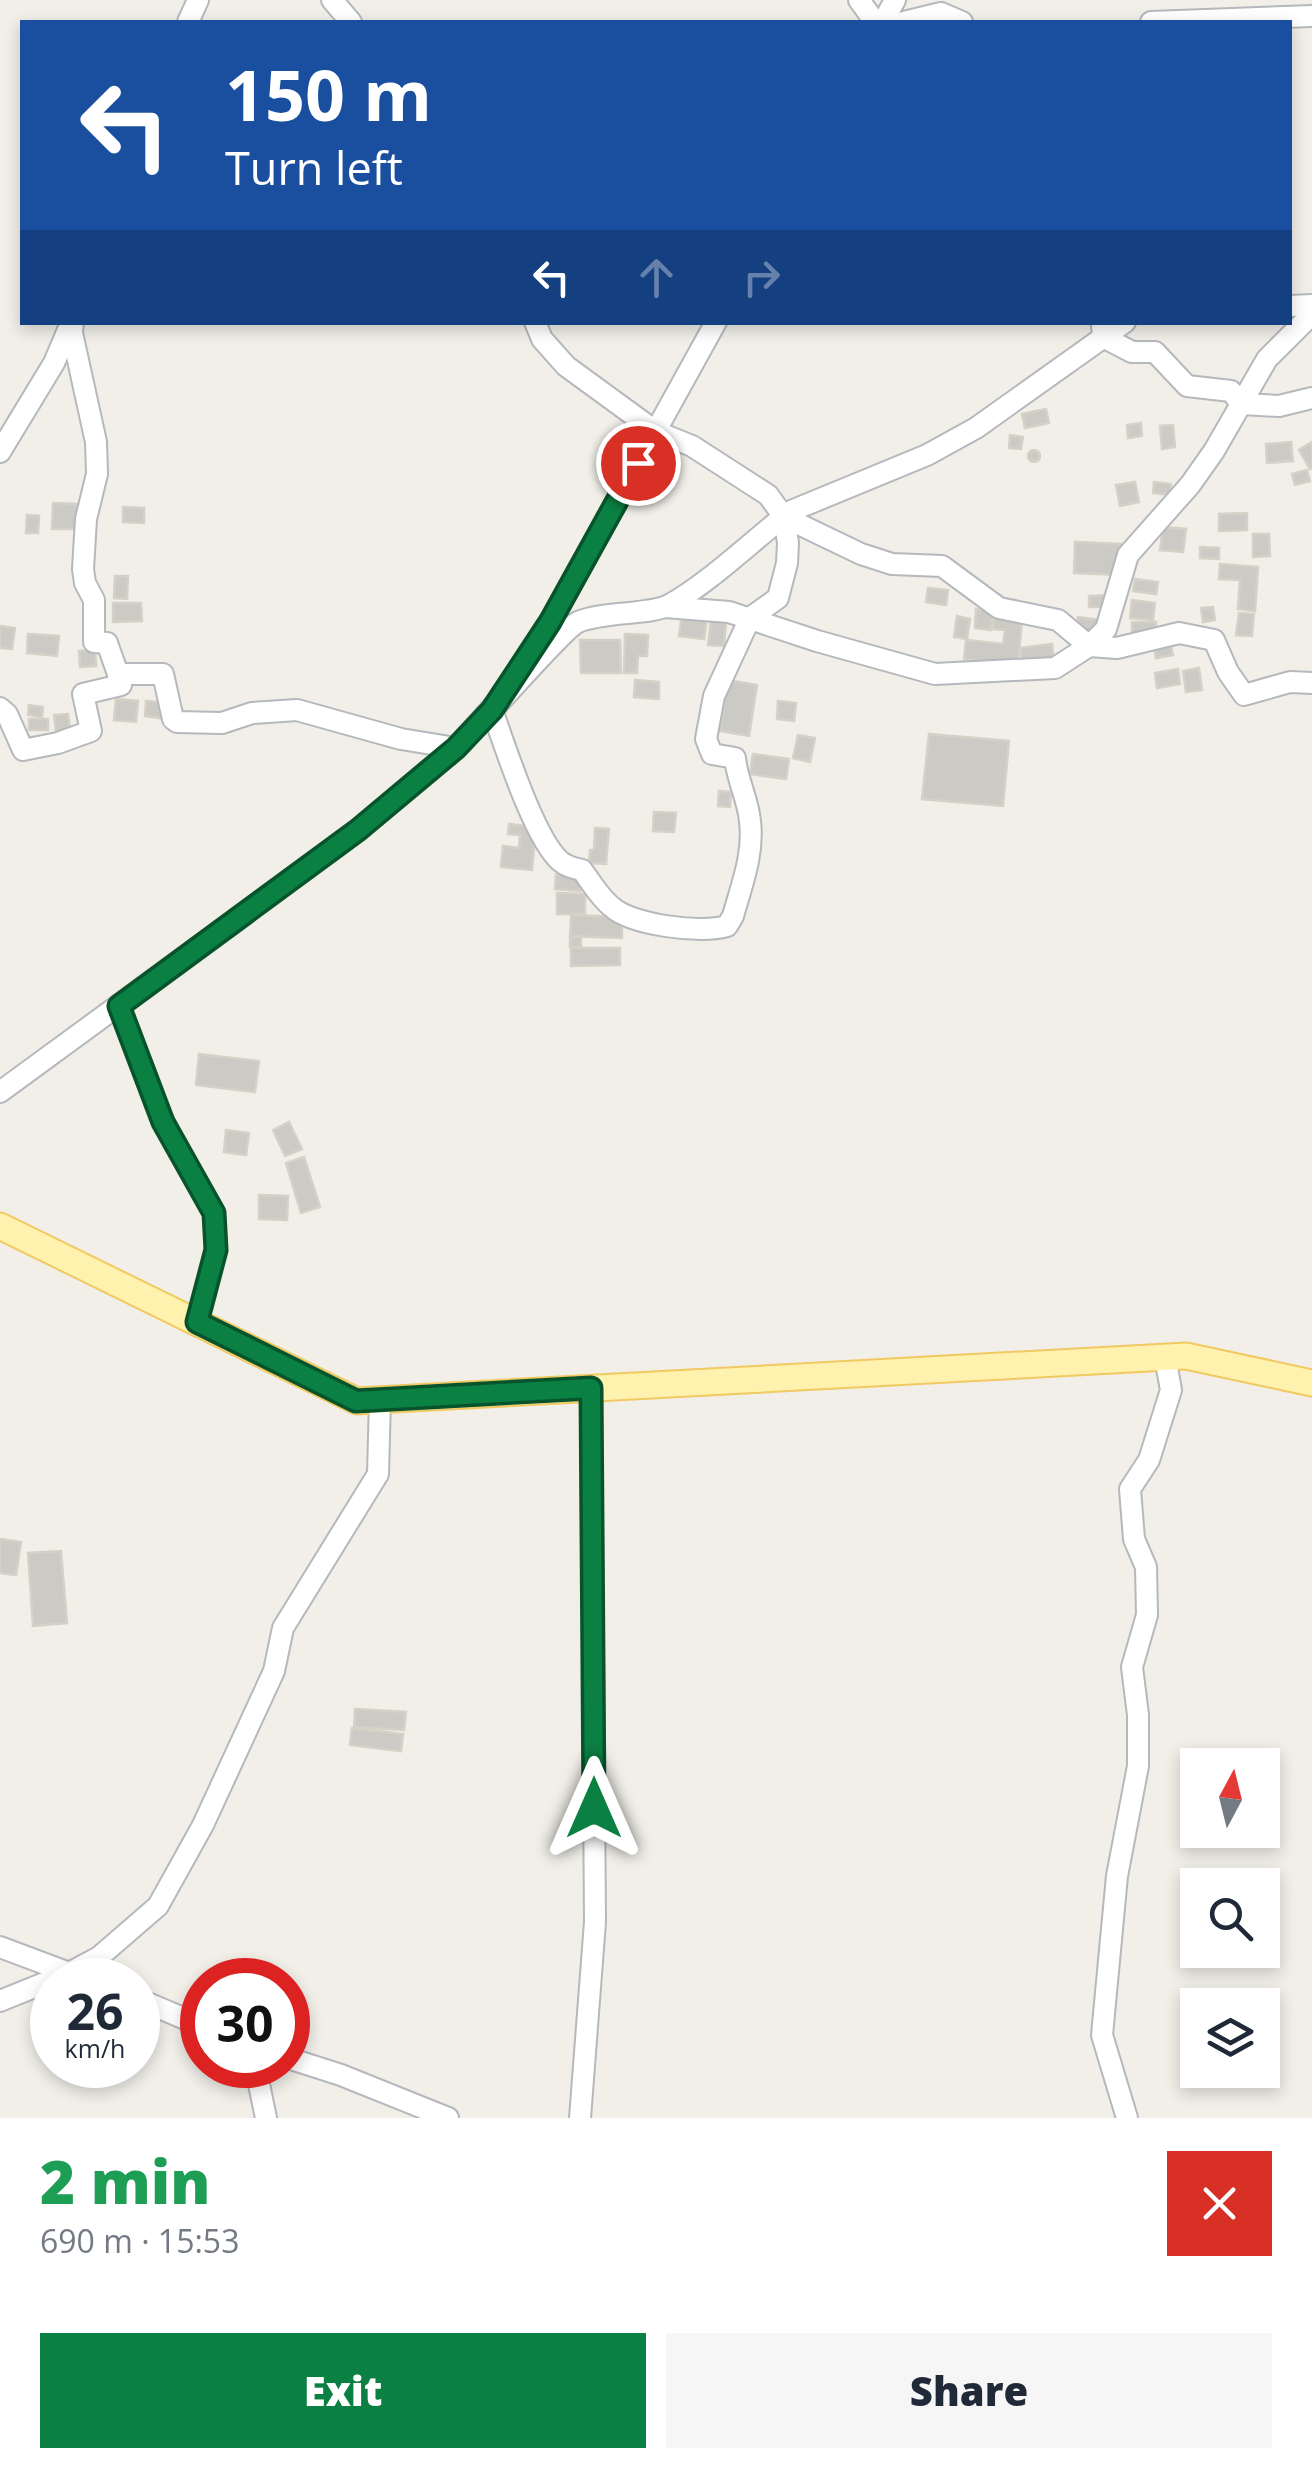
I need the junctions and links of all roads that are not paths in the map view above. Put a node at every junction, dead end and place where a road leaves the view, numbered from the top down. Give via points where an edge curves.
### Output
1 (332, 0) edge
2 (1312, 16) edge
3 (349, 20) edge
4 (912, 20) edge
5 (957, 20) edge
6 (1205, 20) edge
7 (1312, 314) edge
8 (71, 325) edge
9 (72, 325) edge
10 (536, 325) edge
11 (714, 325) edge
12 (1102, 330) edge
13 (1312, 398) edge
14 (1241, 404) junction
15 (655, 432) junction
16 (0, 452) edge
17 (784, 517) junction
18 (665, 607) junction
19 (750, 618) junction
20 (1089, 646) junction
21 (118, 674) junction
22 (1312, 683) edge
23 (0, 708) edge
24 (492, 710) junction
25 (456, 748) junction
26 (119, 1006) junction
27 (0, 1092) edge
28 (0, 1226) edge
29 (197, 1322) junction
30 (1165, 1357) junction
31 (1312, 1383) edge
32 (591, 1388) junction
33 (380, 1400) junction
34 (0, 1947) edge
35 (30, 1958) edge
36 (98, 1958) edge
37 (30, 1991) edge
38 (0, 2000) edge
39 (310, 2065) edge
40 (260, 2088) edge
41 (266, 2118) edge
42 (448, 2118) edge
43 (580, 2118) edge
44 (1126, 2118) edge

1 - 3 street
2 - 6 street
4 - 5 street via 941,13
7 - 14 street via 1267,360
8 - 16 street
9 - 21 street via 98,474 84,534 85,583 94,600 94,642 107,643
10 - 15 street via 566,366
11 - 15 street
12 - 14 street via 1132,352 1155,352 1187,386 1231,391
12 - 17 street via 976,428
13 - 14 street via 1280,406
14 - 20 street via 1190,485 1128,555 1106,629
15 - 17 street via 715,459 768,495
15 - 24 street via 550,622
17 - 18 street
17 - 19 street via 787,564 778,598
17 - 20 street via 892,564 942,566 999,608 1058,620
18 - 19 street
18 - 24 street via 575,623
19 - 20 street via 935,674 1055,668
19 - 24 street via 714,696 706,739 712,754 735,758 750,818 750,857 727,926 673,926 614,910 582,870 558,859 526,802
20 - 22 street via 1117,648 1179,632 1214,640 1244,696 1290,682
21 - 23 street via 121,685 83,694 91,731 58,743 24,750
21 - 25 street via 163,674 177,722 297,710
24 - 25 street
25 - 26 street via 358,830
26 - 27 street
26 - 29 street via 163,1122 214,1213 216,1250
28 - 29 main road
29 - 33 main road via 356,1401
30 - 31 main road
30 - 32 main road
30 - 44 street via 1171,1390 1149,1460 1130,1489 1148,1602 1132,1667 1138,1766 1117,1876 1102,2035
32 - 33 main road
32 - 43 street via 595,1922
33 - 36 street via 378,1474 284,1628 274,1671 203,1825 158,1906
34 - 35 street
37 - 38 street
39 - 42 street
40 - 41 street

